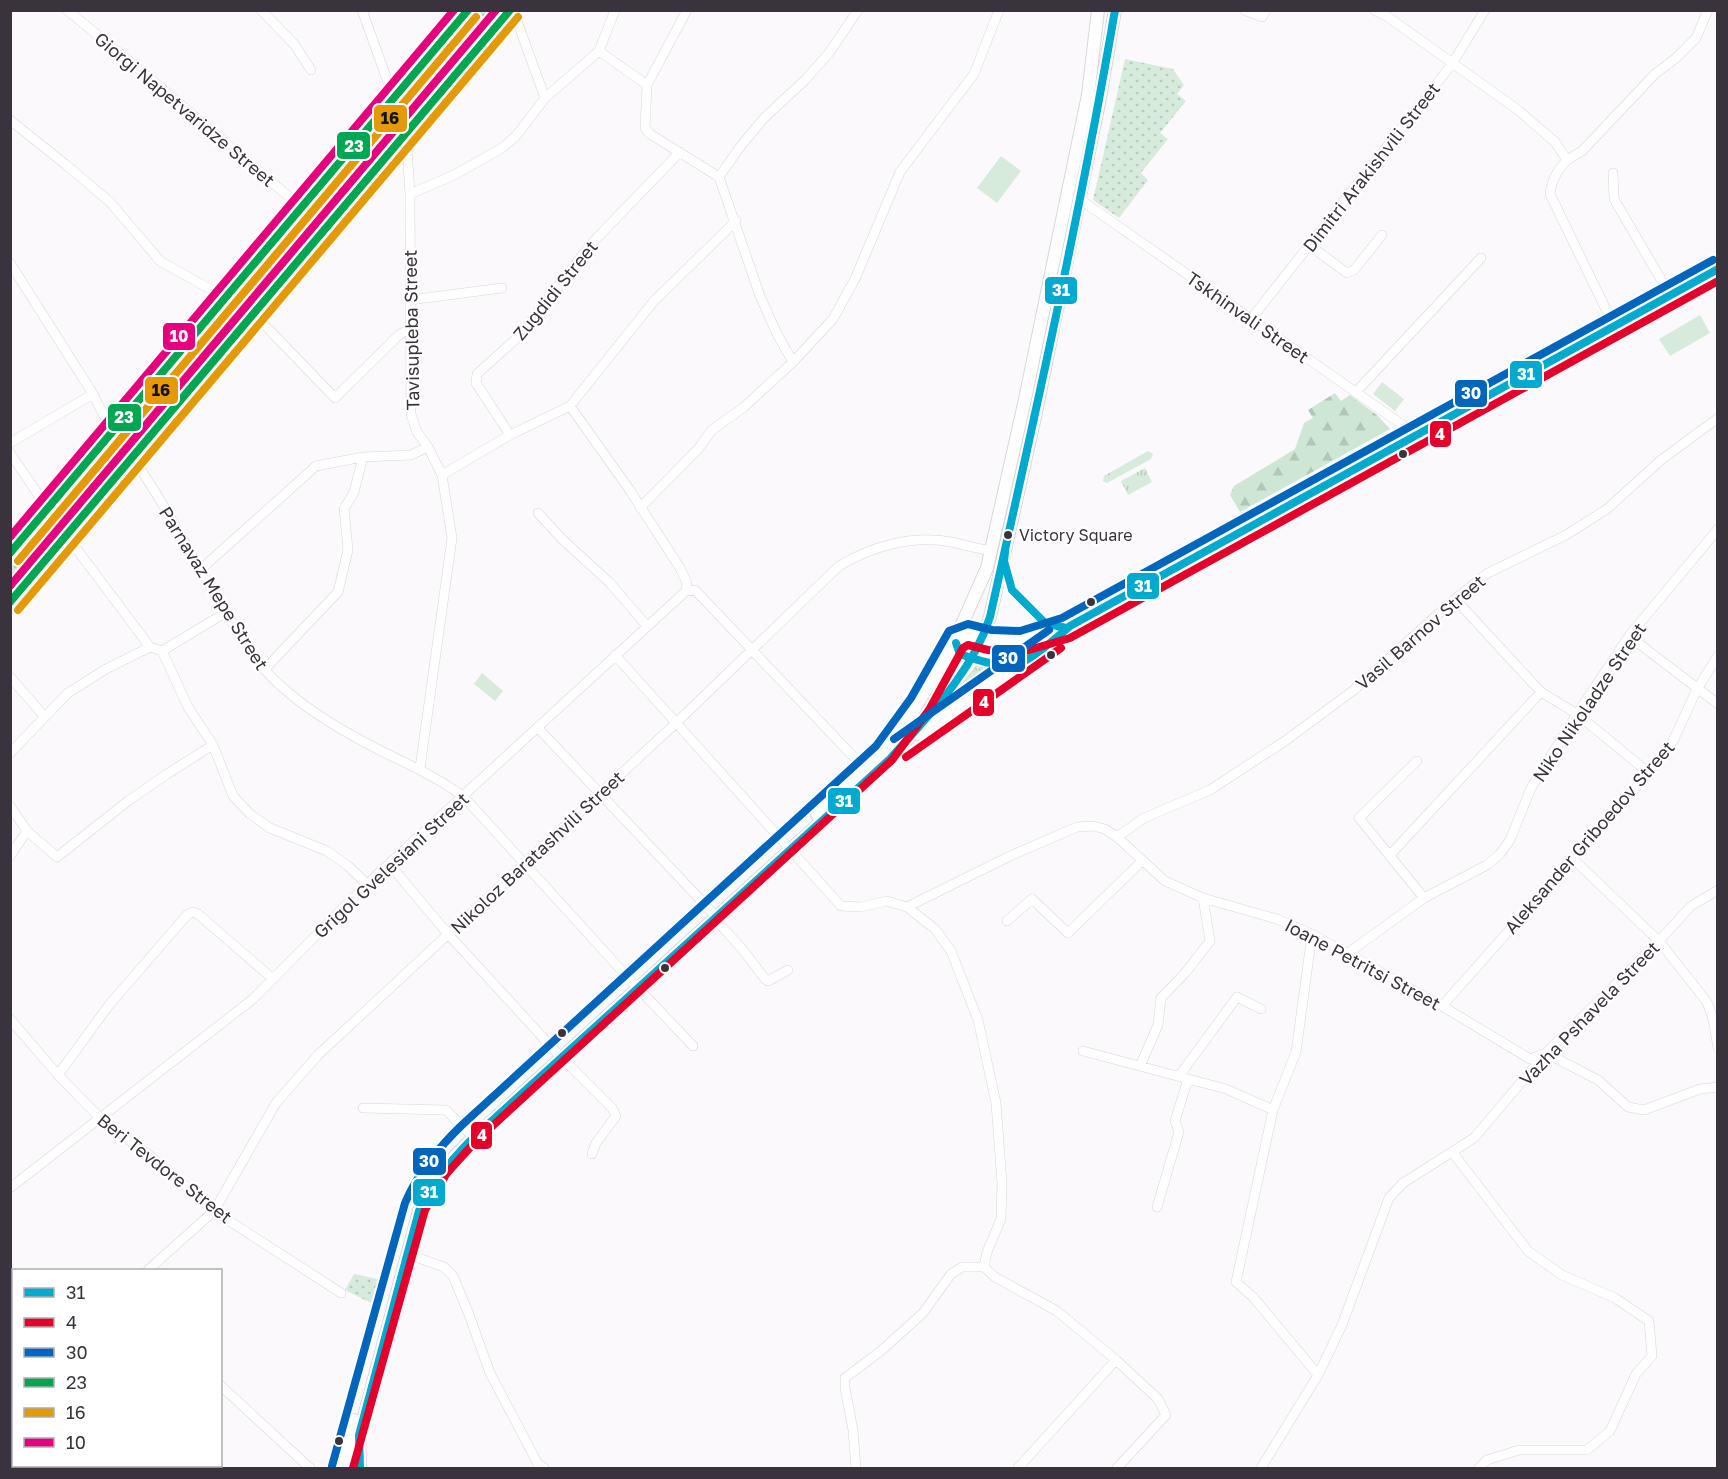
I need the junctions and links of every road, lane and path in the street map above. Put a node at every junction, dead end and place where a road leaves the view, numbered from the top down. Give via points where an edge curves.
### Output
1 (67, 10) edge
2 (261, 10) edge
3 (362, 10) edge
4 (468, 10) edge
5 (615, 10) edge
6 (687, 10) edge
7 (858, 10) edge
8 (999, 10) edge
9 (1098, 10) edge
10 (1115, 10) edge
11 (1244, 10) edge
12 (1266, 10) edge
13 (1374, 10) edge
14 (1485, 10) edge
15 (1708, 10) edge
16 (509, 11) edge
17 (599, 51) junction
18 (1452, 64) junction
19 (311, 70) dead end
20 (647, 85) junction
21 (545, 98) junction
22 (394, 99) junction
23 (10, 120) edge
24 (406, 133) junction
25 (680, 152) junction
26 (1567, 160) junction
27 (1613, 173) dead end
28 (719, 177) junction
29 (410, 194) junction
30 (1078, 198) junction
31 (302, 208) junction
32 (736, 221) junction
33 (1382, 235) dead end
34 (1308, 245) junction
35 (1481, 258) dead end
36 (10, 263) edge
37 (1718, 269) edge
38 (502, 288) dead end
39 (1670, 295) junction
40 (226, 298) junction
41 (410, 300) junction
42 (254, 314) junction
43 (1251, 319) junction
44 (1614, 326) junction
45 (410, 328) junction
46 (793, 362) junction
47 (171, 364) junction
48 (199, 378) junction
49 (1356, 392) junction
50 (93, 394) junction
51 (570, 406) junction
52 (1718, 418) edge
53 (115, 429) junction
54 (510, 435) junction
55 (1417, 435) junction
56 (10, 443) edge
57 (428, 447) junction
58 (132, 457) junction
59 (12, 458) edge
60 (363, 458) junction
61 (442, 475) junction
62 (74, 478) junction
63 (94, 502) junction
64 (640, 507) junction
65 (48, 509) junction
66 (538, 513) dead end
67 (1718, 529) edge
68 (75, 547) dead end
69 (992, 551) junction
70 (10, 554) edge
71 (200, 570) junction
72 (686, 591) junction
73 (1455, 599) junction
74 (10, 603) edge
75 (225, 613) junction
76 (647, 626) junction
77 (1066, 628) junction
78 (1629, 636) junction
79 (983, 638) junction
80 (955, 640) junction
81 (150, 647) junction
82 (753, 650) junction
83 (162, 651) junction
84 (615, 655) junction
85 (1718, 656) edge
86 (972, 659) junction
87 (1020, 663) junction
88 (264, 669) junction
89 (10, 677) edge
90 (1697, 689) junction
91 (1541, 692) junction
92 (1718, 704) edge
93 (1577, 714) junction
94 (44, 716) junction
95 (675, 723) junction
96 (538, 728) junction
97 (905, 743) junction
98 (213, 745) junction
99 (10, 753) edge
100 (1417, 761) dead end
101 (420, 768) junction
102 (866, 770) junction
103 (1649, 772) junction
104 (599, 794) junction
105 (464, 797) junction
106 (10, 806) edge
107 (27, 831) junction
108 (1117, 837) junction
109 (788, 847) junction
110 (1390, 855) junction
111 (10, 856) edge
112 (1572, 858) junction
113 (1142, 861) junction
114 (524, 863) junction
115 (390, 865) junction
116 (367, 884) junction
117 (1718, 890) edge
118 (1203, 898) junction
119 (1424, 898) junction
120 (907, 907) junction
121 (714, 915) junction
122 (1007, 921) dead end
123 (448, 934) junction
124 (1312, 934) junction
125 (1659, 941) junction
126 (1348, 953) junction
127 (788, 970) dead end
128 (273, 979) junction
129 (636, 986) junction
130 (1442, 1006) junction
131 (1261, 1009) dead end
132 (1715, 1018) edge
133 (10, 1019) edge
134 (693, 1046) dead end
135 (1718, 1048) edge
136 (1083, 1051) dead end
137 (1546, 1053) junction
138 (560, 1056) junction
139 (1530, 1059) junction
140 (1140, 1066) junction
141 (1529, 1073) junction
142 (58, 1074) junction
143 (1183, 1077) junction
144 (1718, 1087) edge
145 (363, 1108) dead end
146 (1273, 1110) junction
147 (101, 1119) junction
148 (469, 1133) junction
149 (1453, 1153) junction
150 (592, 1154) dead end
151 (10, 1188) edge
152 (1157, 1208) dead end
153 (214, 1211) junction
154 (407, 1254) junction
155 (984, 1267) junction
156 (149, 1269) edge
157 (341, 1293) dead end
158 (1116, 1360) junction
159 (1318, 1374) junction
160 (222, 1387) edge
161 (310, 1468) edge
162 (342, 1468) edge
163 (360, 1468) edge
164 (544, 1468) edge
165 (856, 1468) edge
166 (1018, 1468) edge
167 (1117, 1468) edge
168 (1261, 1468) edge
169 (1479, 1468) edge

1 - 31 street, Giorgi Napetvaridze Street
2 - 19 street via 294,44
3 - 22 street
4 - 22 main road
5 - 17 street
6 - 20 street
7 - 28 street via 830,53 764,118
8 - 46 street via 974,74 900,172 855,279 833,319
9 - 69 main road via 1088,95
10 - 30 main road
11 - 12 street via 1262,17
13 - 18 street
14 - 18 street, Dimitri Arakishvili Street
15 - 26 street via 1696,38 1654,74 1582,151
16 - 21 street
16 - 24 main road
17 - 20 street
17 - 21 street
18 - 26 street via 1518,110 1555,142
18 - 34 street, Dimitri Arakishvili Street
20 - 25 street via 647,132
21 - 29 street via 502,148
22 - 31 main road
23 - 40 street via 110,202 160,261
24 - 29 street, Tavisupleba Street
24 - 42 main road
25 - 28 street
25 - 54 street, Zugdidi Street via 593,242 518,338 477,374 476,383
26 - 44 street via 1552,182 1550,194
27 - 39 street via 1614,199
28 - 32 street
29 - 41 street, Tavisupleba Street
30 - 43 street, Tskhinvali Street
30 - 79 main road via 1035,417
31 - 40 main road
32 - 46 street via 760,296
32 - 51 street via 654,301
33 - 34 street via 1354,270 1347,273
34 - 43 street, Dimitri Arakishvili Street
35 - 49 street
36 - 50 street
37 - 39 main road
38 - 41 street
39 - 44 main road
40 - 47 main road
41 - 45 street, Tavisupleba Street
42 - 45 street via 335,398
42 - 48 main road
43 - 49 street, Tskhinvali Street
44 - 55 main road
45 - 57 street, Tavisupleba Street via 411,414
46 - 64 street via 712,430
47 - 48 main road via 183,361 191,365
47 - 53 main road
48 - 58 main road
49 - 55 street, Tskhinvali Street
50 - 53 street via 107,422
50 - 56 street
51 - 54 street
51 - 64 street
52 - 73 street, Vasil Barnov Street via 1661,460 1607,509 1566,535 1488,573
53 - 62 main road
54 - 61 street
55 - 77 main road
57 - 60 street via 411,454
57 - 61 street, Tavisupleba Street
58 - 63 main road
58 - 71 street, Parnavaz Mepe Street
59 - 65 street
60 - 71 street via 316,466
60 - 88 street via 354,492 344,509 348,550 338,592
61 - 101 street, Tavisupleba Street via 452,538
62 - 63 main road via 79,497
62 - 65 main road
63 - 74 main road
64 - 72 street via 680,568
65 - 70 main road
66 - 76 street via 610,583
67 - 78 street, Niko Nikoladze Street
68 - 81 street
69 - 80 main road
69 - 82 street, Nikoloz Baratashvili Street via 949,542 912,540 857,555 839,566
71 - 75 street, Parnavaz Mepe Street
72 - 76 street, Grigol Gvelesiani Street
72 - 82 street via 695,590
73 - 91 street
73 - 108 street, Vasil Barnov Street via 1354,690 1285,741 1210,790 1144,818
75 - 83 street
75 - 88 street, Parnavaz Mepe Street
76 - 84 street, Grigol Gvelesiani Street
77 - 79 main road via 1021,642
77 - 87 main road
78 - 90 street
78 - 93 street, Niko Nikoladze Street
79 - 80 main road via 967,634
79 - 86 main road
80 - 86 main road via 960,654
80 - 102 main road via 902,730
81 - 83 street
81 - 94 street via 68,693
82 - 95 street, Nikoloz Baratashvili Street
82 - 102 street
83 - 98 street via 188,707
84 - 95 street
84 - 96 street, Grigol Gvelesiani Street
85 - 90 street, Aleksander Griboedov Street
86 - 87 main road
86 - 97 main road
87 - 97 main road
88 - 101 street, Parnavaz Mepe Street via 296,699 333,723
89 - 94 street
90 - 92 street
90 - 103 street, Aleksander Griboedov Street via 1673,741
91 - 93 street
91 - 110 street
93 - 103 street
93 - 119 street, Niko Nikoladze Street via 1531,788 1510,840 1500,854 1487,865
94 - 99 street
95 - 104 street, Nikoloz Baratashvili Street
95 - 109 street
96 - 104 street
96 - 105 street, Grigol Gvelesiani Street
97 - 109 main road via 867,781
98 - 107 street via 128,801 57,856
98 - 116 street via 233,796 250,814 270,828 327,850
100 - 110 street via 1359,818
101 - 105 street, Parnavaz Mepe Street
102 - 109 main road
103 - 112 street, Aleksander Griboedov Street
104 - 114 street, Nikoloz Baratashvili Street
104 - 121 street
105 - 114 street, Parnavaz Mepe Street
105 - 115 street, Grigol Gvelesiani Street
106 - 107 street
107 - 111 street
108 - 113 street, Ioane Petritsi Street
108 - 120 street, Ioane Petritsi Street via 1093,826 1077,827
109 - 120 street via 842,906 861,907 887,901
109 - 121 main road
110 - 119 street
112 - 125 street
112 - 130 street, Aleksander Griboedov Street
113 - 118 street, Ioane Petritsi Street via 1165,881
113 - 122 street via 1068,933 1032,898
114 - 123 street, Nikoloz Baratashvili Street
114 - 129 street, Parnavaz Mepe Street
115 - 116 street, Grigol Gvelesiani Street
115 - 123 street
116 - 128 street, Grigol Gvelesiani Street
117 - 125 street, Vazha Pshavela Street via 1691,906
118 - 124 street, Ioane Petritsi Street via 1277,919
118 - 140 street via 1210,941 1161,998 1158,1025
119 - 126 street, Niko Nikoladze Street
120 - 155 street via 935,929 951,951 983,1041 996,1103 1002,1183 1001,1219
121 - 127 street via 765,979
121 - 129 main road
123 - 138 street
123 - 153 street, Nikoloz Baratashvili Street via 288,1088
124 - 126 street, Ioane Petritsi Street
124 - 146 street via 1296,1052
125 - 132 street
125 - 137 street, Vazha Pshavela Street
126 - 130 street, Ioane Petritsi Street
128 - 142 street via 193,912 109,1005
128 - 147 street, Grigol Gvelesiani Street via 230,1018
129 - 134 street, Parnavaz Mepe Street
129 - 138 main road
130 - 139 street, Ioane Petritsi Street
131 - 143 street via 1237,997
132 - 135 street
133 - 142 street, Beri Tevdore Street
136 - 140 street
137 - 139 street
137 - 141 street, Vazha Pshavela Street
137 - 144 street via 1598,1080 1628,1107 1644,1110 1700,1089
138 - 148 main road
138 - 150 street via 616,1116
138 - 154 main road via 437,1175 419,1211
139 - 141 street
140 - 143 street
141 - 149 street, Vazha Pshavela Street via 1474,1138
142 - 147 street, Beri Tevdore Street
143 - 146 street via 1226,1089
143 - 152 street via 1175,1121 1179,1132
145 - 148 street via 446,1110
146 - 159 street via 1236,1282
147 - 151 street, Grigol Gvelesiani Street
147 - 153 street, Beri Tevdore Street
148 - 162 main road via 444,1157 415,1206
149 - 159 street, Vazha Pshavela Street via 1403,1183 1389,1198 1342,1325
149 - 169 street via 1528,1251 1563,1275 1615,1298 1649,1322 1652,1356 1636,1374 1610,1431 1587,1450 1519,1450 1487,1460
153 - 156 street, Nikoloz Baratashvili Street
153 - 157 street, Beri Tevdore Street
154 - 163 main road via 358,1435
154 - 164 street via 444,1267 453,1276 490,1373
155 - 158 street via 1057,1311
155 - 165 street via 962,1267 951,1274 923,1313 845,1378
158 - 166 street
158 - 167 street via 1158,1399 1166,1415
159 - 168 street, Vazha Pshavela Street
160 - 161 street

